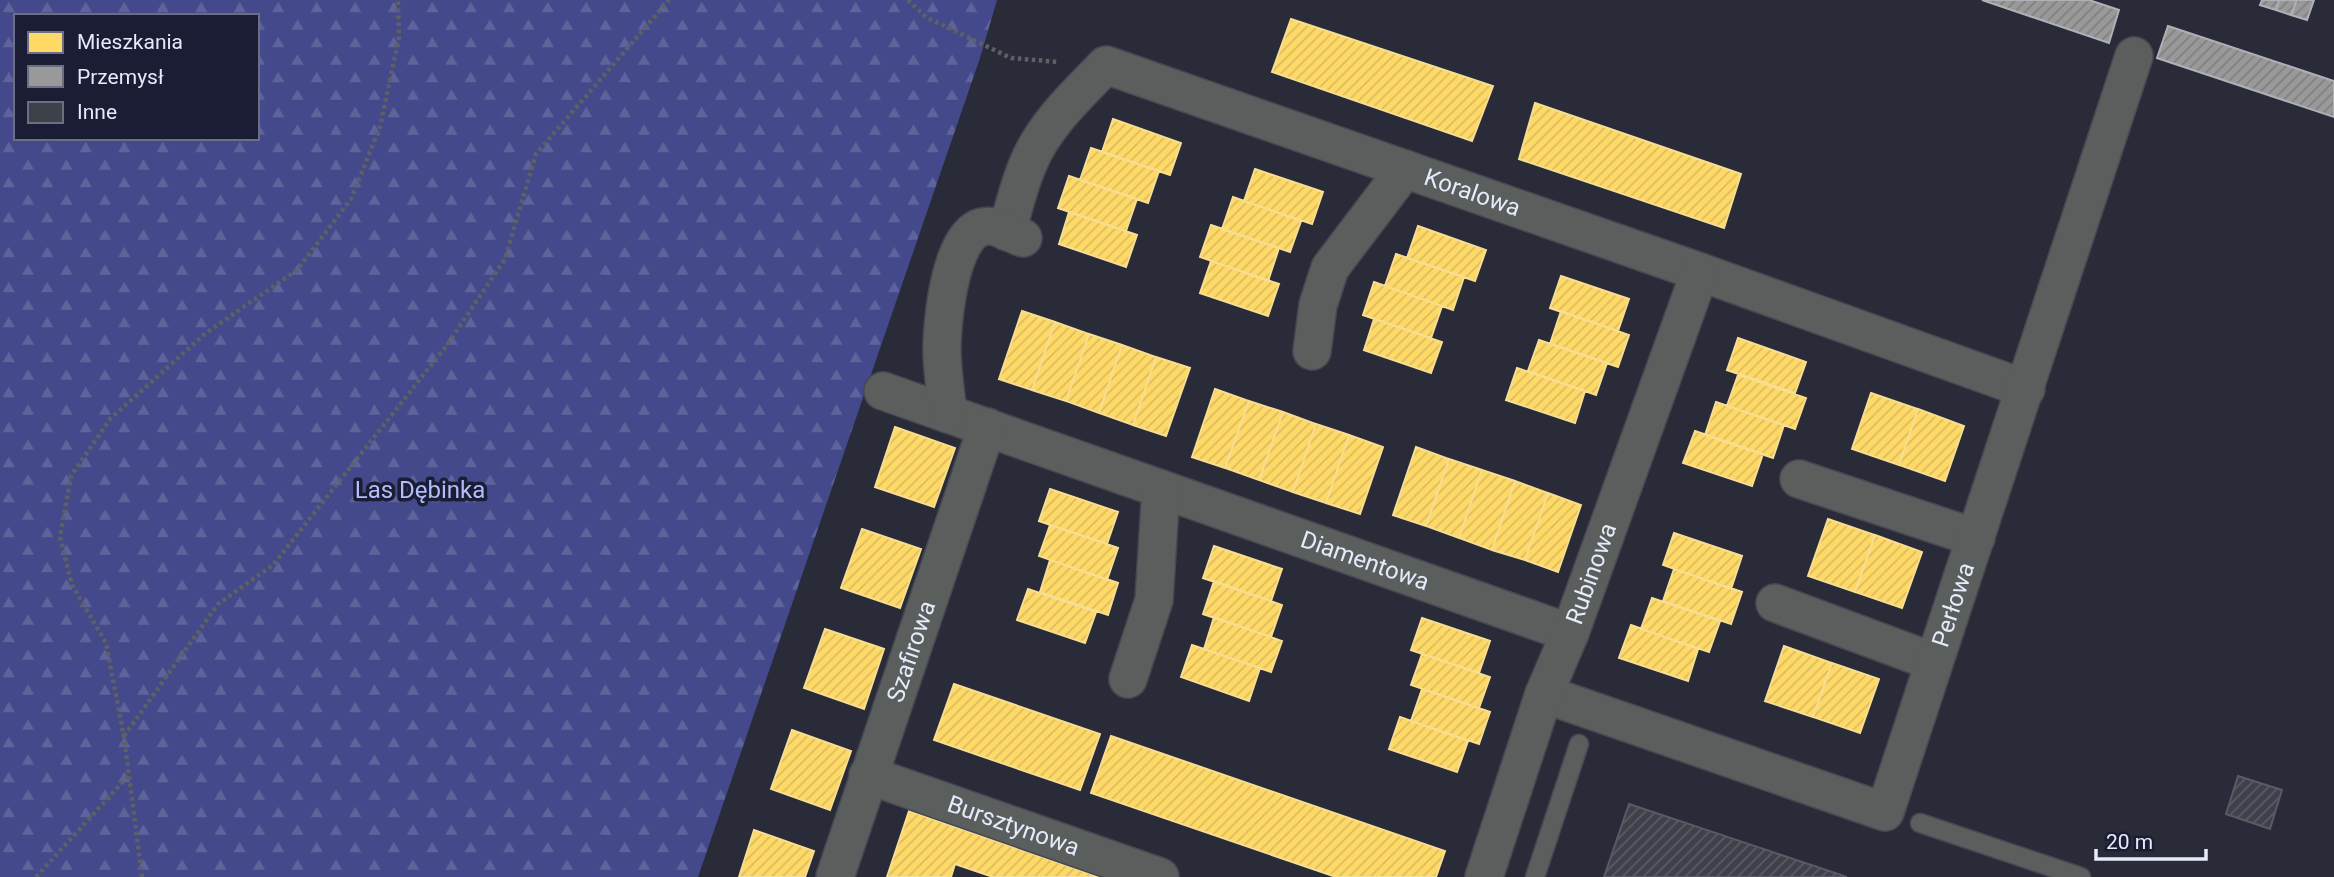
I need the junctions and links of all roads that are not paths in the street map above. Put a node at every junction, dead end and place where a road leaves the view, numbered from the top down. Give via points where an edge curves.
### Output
1 (2134, 56) dead end
2 (1405, 169) junction
3 (1700, 272) junction
4 (1312, 351) dead end
5 (2026, 389) junction
6 (883, 391) dead end
7 (948, 414) junction
8 (987, 428) junction
9 (1799, 479) dead end
10 (1161, 489) junction
11 (1976, 538) junction
12 (1774, 603) dead end
13 (1570, 634) junction
14 (1934, 663) junction
15 (1128, 679) dead end
16 (1544, 694) junction
17 (1579, 744) dead end
18 (868, 775) junction
19 (1920, 822) dead end
20 (835, 877) edge
21 (1160, 877) edge
22 (1484, 877) edge
23 (1535, 877) edge
24 (2081, 877) edge

1 - 5 street, Perłowa
2 - 3 street, Koralowa
2 - 4 street via 1329,268
2 - 7 street, Koralowa via 1106,65 1072,100 1028,163 1015,235 993,226 980,227 958,253 950,280 942,351
3 - 5 street, Koralowa
3 - 13 street, Rubinowa
5 - 11 street, Perłowa
6 - 7 street, Diamentowa
7 - 8 street, Diamentowa
8 - 10 street, Diamentowa
8 - 18 street, Szafirowa
9 - 11 street
10 - 13 street, Diamentowa
10 - 15 street via 1154,600
11 - 14 street, Perłowa
12 - 14 street
13 - 16 street, Rubinowa
14 - 16 street, Perłowa via 1885,811
16 - 22 street, Rubinowa
17 - 23 lane
18 - 20 street, Szafirowa
18 - 21 street, Bursztynowa
19 - 24 lane

